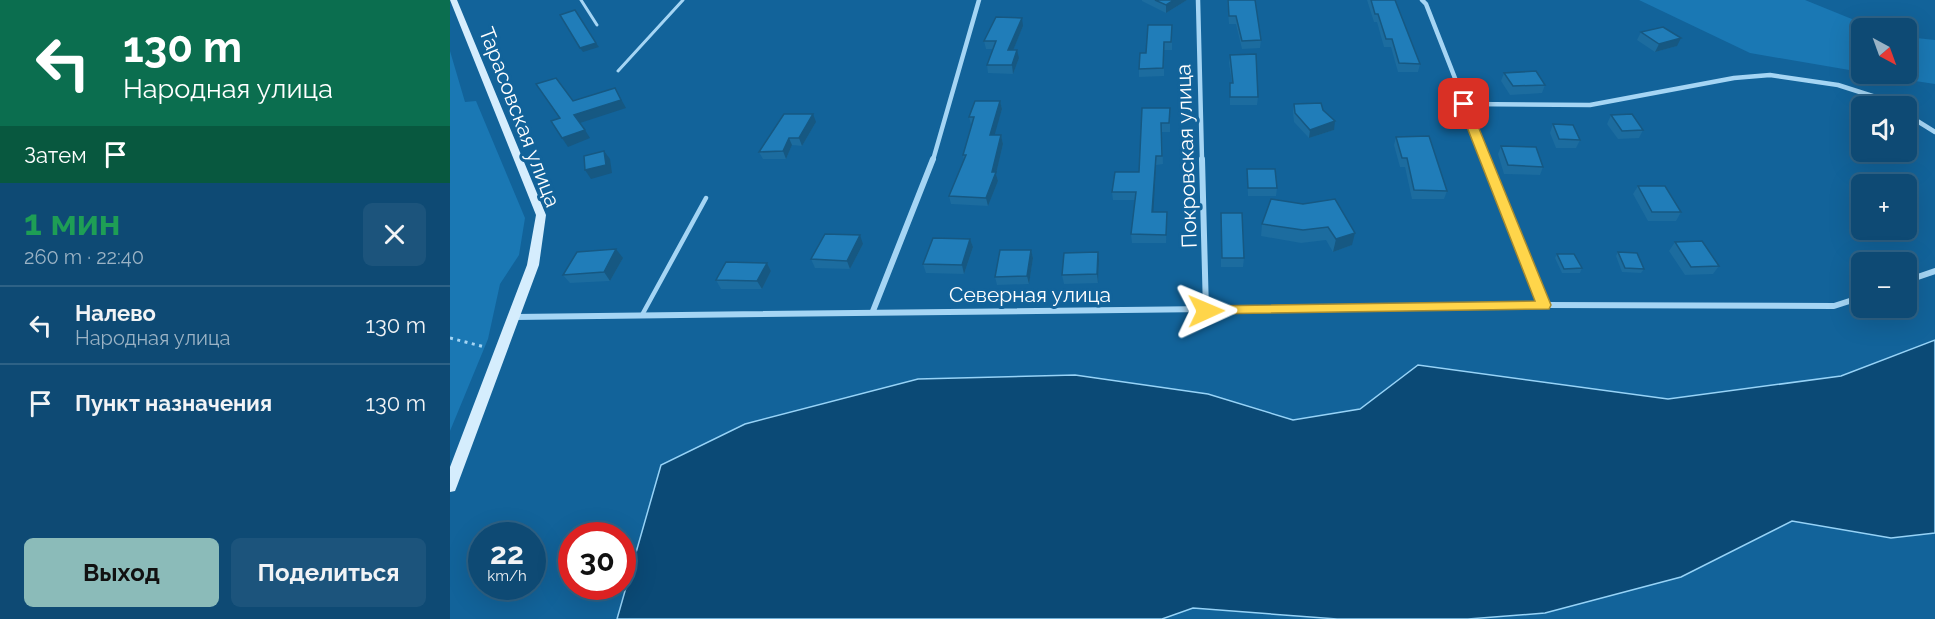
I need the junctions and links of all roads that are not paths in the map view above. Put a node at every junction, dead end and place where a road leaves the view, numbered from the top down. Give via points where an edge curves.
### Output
1 (453, 0) edge
2 (581, 0) edge
3 (683, 0) edge
4 (978, 0) edge
5 (1198, 0) edge
6 (1422, 0) edge
7 (597, 25) dead end
8 (618, 71) dead end
9 (1872, 96) edge
10 (1464, 104) junction
11 (1917, 121) edge
12 (1935, 132) edge
13 (706, 198) dead end
14 (1935, 271) edge
15 (1917, 277) edge
16 (1851, 301) edge
17 (1544, 305) junction
18 (873, 311) junction
19 (1206, 311) junction
20 (642, 315) junction
21 (515, 317) junction
22 (450, 486) edge

1 - 21 main road, Тарасовская улица via 541,215 533,265
2 - 7 lane
3 - 8 lane
4 - 18 street via 928,172
5 - 19 street, Покровская улица
6 - 10 street
9 - 10 street via 1838,85 1770,75 1590,105
10 - 17 street
11 - 12 street
13 - 20 lane
14 - 15 street
16 - 17 street, Северная улица via 1834,306
17 - 19 street, Северная улица
18 - 19 street, Северная улица
18 - 20 street, Северная улица
20 - 21 street, Северная улица
21 - 22 main road, Тарасовская улица

